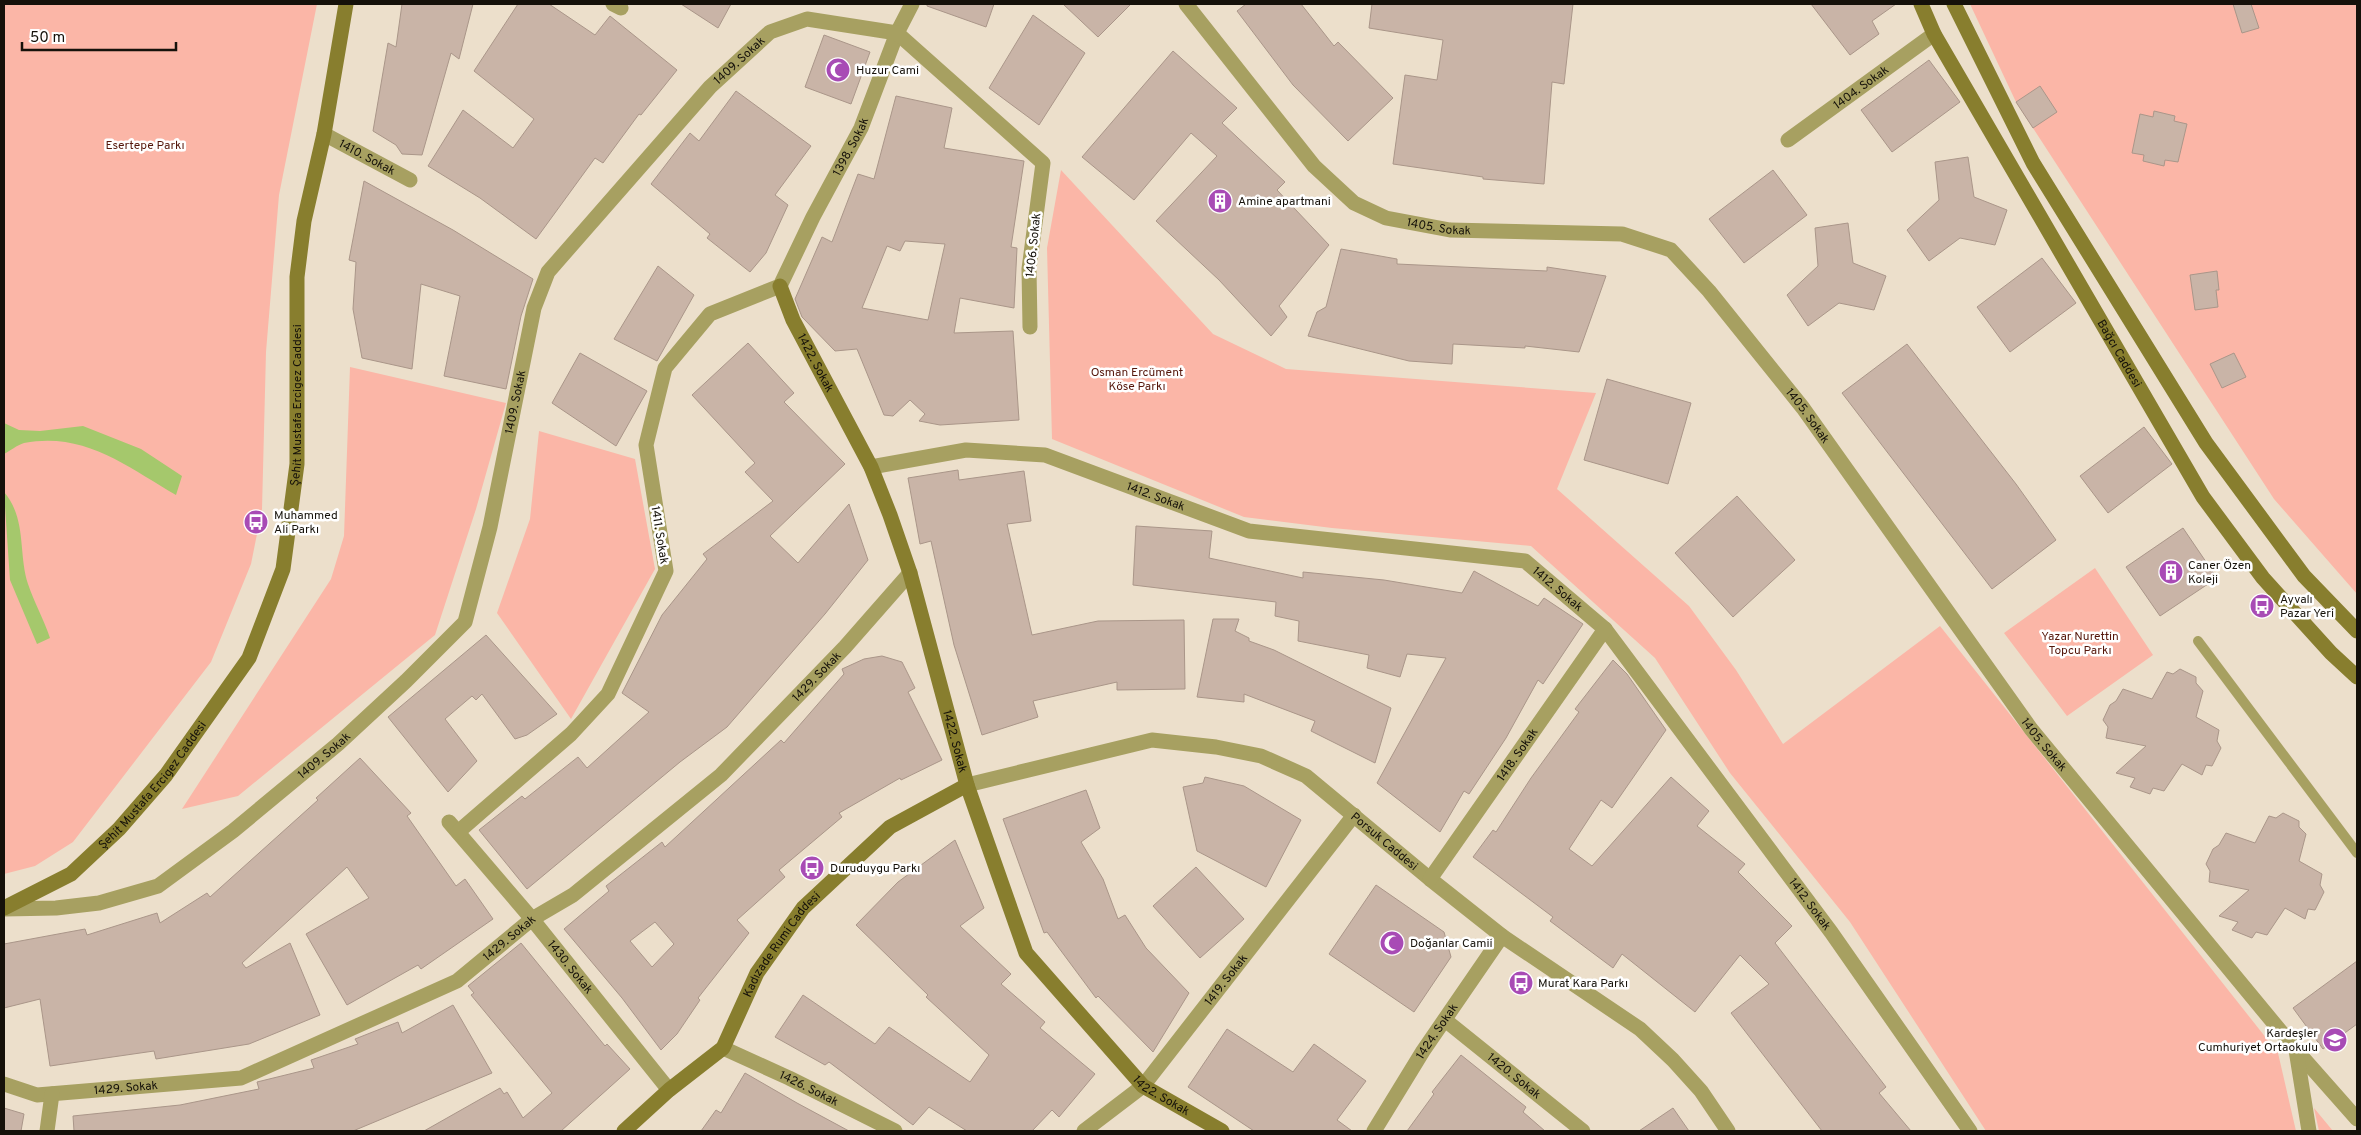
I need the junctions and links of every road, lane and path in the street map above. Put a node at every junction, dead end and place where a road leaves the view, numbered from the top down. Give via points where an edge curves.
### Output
1 (346, 4) edge
2 (912, 4) edge
3 (1186, 4) edge
4 (1921, 4) edge
5 (1954, 4) edge
6 (897, 33) junction
7 (1934, 34) junction
8 (324, 134) junction
9 (1788, 140) dead end
10 (410, 180) dead end
11 (780, 286) junction
12 (1030, 327) dead end
13 (871, 467) junction
14 (910, 573) junction
15 (1605, 629) junction
16 (2357, 631) edge
17 (2198, 641) dead end
18 (2357, 677) edge
19 (967, 785) junction
20 (1354, 816) junction
21 (454, 827) joint
22 (2357, 852) edge
23 (1430, 879) junction
24 (4, 909) edge
25 (532, 919) junction
26 (1502, 936) junction
27 (1445, 1020) junction
28 (723, 1048) junction
29 (2296, 1050) junction
30 (4, 1084) edge
31 (1143, 1086) junction
32 (669, 1090) junction
33 (52, 1094) junction
34 (2357, 1119) edge
35 (47, 1131) edge
36 (624, 1131) edge
37 (895, 1131) edge
38 (1084, 1131) edge
39 (1222, 1131) edge
40 (1374, 1131) edge
41 (1583, 1131) edge
42 (1728, 1131) edge
43 (1970, 1131) edge
44 (2309, 1131) edge

1 - 8 main road, Şehit Mustafa Ercigez Caddesi
2 - 6 street, 1398. Sokak
3 - 29 street, 1405. Sokak via 1314,166 1354,203 1386,218 1450,230 1622,234 1672,250 1803,408 2031,729
4 - 7 main road, Bağcı Caddesi
5 - 16 main road, Bağcı Caddesi via 2033,163 2206,443 2304,576
6 - 11 street, 1398. Sokak via 861,128 813,216
6 - 12 street, 1406. Sokak via 1043,163 1029,269
6 - 24 street, 1409. Sokak via 807,19 770,32 710,87 548,272 534,308 490,528 464,622 406,681 338,744 233,831 158,886 99,903
7 - 9 street, 1404. Sokak
7 - 18 main road, Bağcı Caddesi via 2203,497 2263,578
8 - 10 street, 1410. Sokak
8 - 24 main road, Şehit Mustafa Ercigez Caddesi via 304,221 297,278 297,464 283,569 249,658 166,775 119,829 71,874
11 - 13 main road, 1422. Sokak via 793,320
11 - 21 street, 1411. Sokak via 710,314 665,368 646,445 666,571 608,694 571,734
13 - 14 main road, 1422. Sokak
13 - 15 street, 1412. Sokak via 966,450 1044,455 1249,531 1524,561
14 - 19 main road, 1422. Sokak
14 - 25 street, 1429. Sokak via 845,647 721,774 573,895
15 - 23 street, 1418. Sokak
15 - 43 street, 1412. Sokak via 1830,932
17 - 22 lane
19 - 20 street, Porsuk Caddesi via 1152,740 1261,756 1306,776
19 - 28 main road, Kadızade Rumi Caddesi via 890,826 803,908 756,973
19 - 31 main road, 1422. Sokak via 1026,953
20 - 23 street, Porsuk Caddesi
20 - 31 street, 1419. Sokak
21 - 25 street, 1430. Sokak
23 - 26 street, Porsuk Caddesi
25 - 32 street, 1430. Sokak
25 - 33 street, 1429. Sokak via 457,981 241,1078
26 - 27 street, 1424. Sokak
26 - 42 street, Porsuk Caddesi via 1640,1029 1701,1091
27 - 40 street, 1424. Sokak
27 - 41 street, 1420. Sokak
28 - 32 main road, Kadızade Rumi Caddesi
28 - 37 street, 1426. Sokak
29 - 34 street, 1405. Sokak
29 - 44 street
30 - 33 street, 1429. Sokak via 37,1095
31 - 38 street, 1419. Sokak
31 - 39 main road, 1422. Sokak
32 - 36 main road, Kadızade Rumi Caddesi
33 - 35 street

